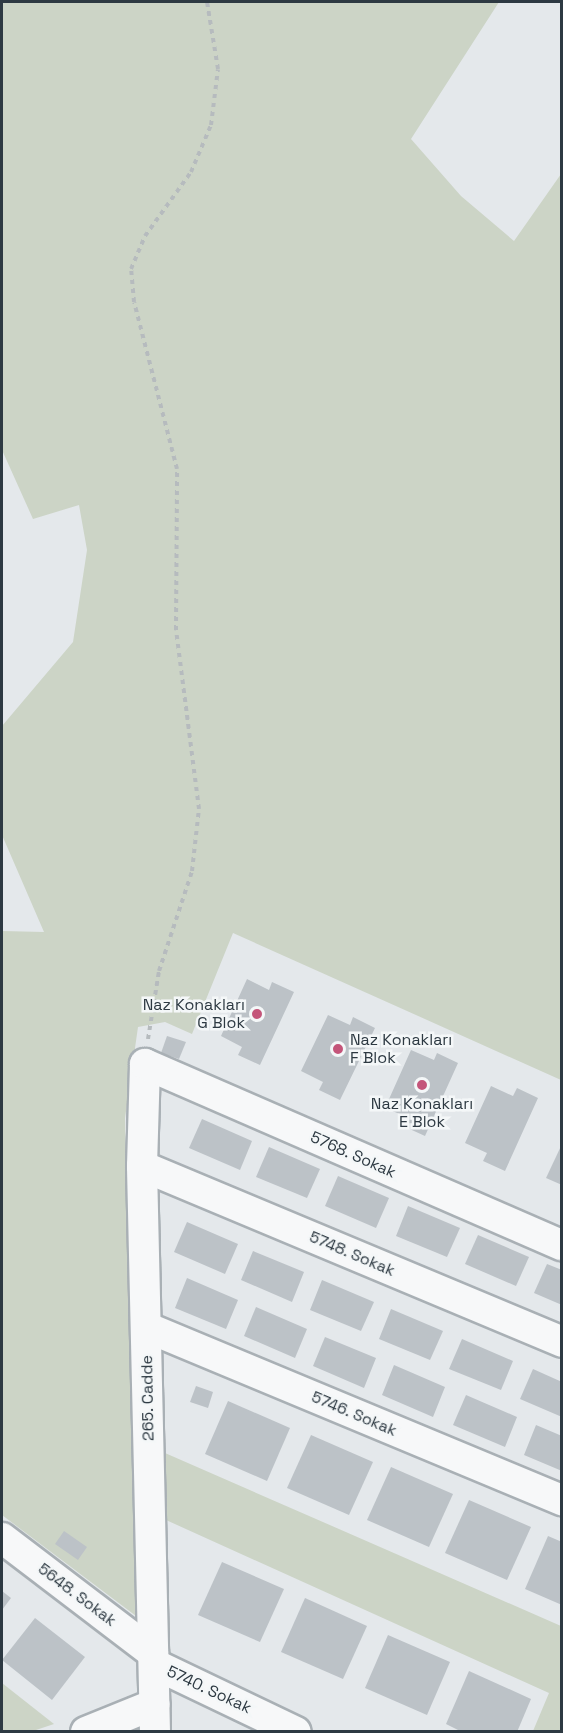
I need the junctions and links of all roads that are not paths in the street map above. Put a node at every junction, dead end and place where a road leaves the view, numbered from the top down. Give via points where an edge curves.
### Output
1 (145, 1064) joint
2 (142, 1166) junction
3 (561, 1245) edge
4 (146, 1327) junction
5 (561, 1342) edge
6 (561, 1500) edge
7 (2, 1538) edge
8 (154, 1658) junction
9 (155, 1718) edge
10 (86, 1731) edge
11 (296, 1731) edge

1 - 2 street, 265. Cadde
1 - 3 street, 5768. Sokak
2 - 4 street, 265. Cadde
2 - 5 street, 5748. Sokak
4 - 6 street, 5746. Sokak
4 - 8 street, 265. Cadde
7 - 8 street, 5648. Sokak
8 - 9 street, 265. Cadde
8 - 11 street, 5740. Sokak
9 - 10 street

